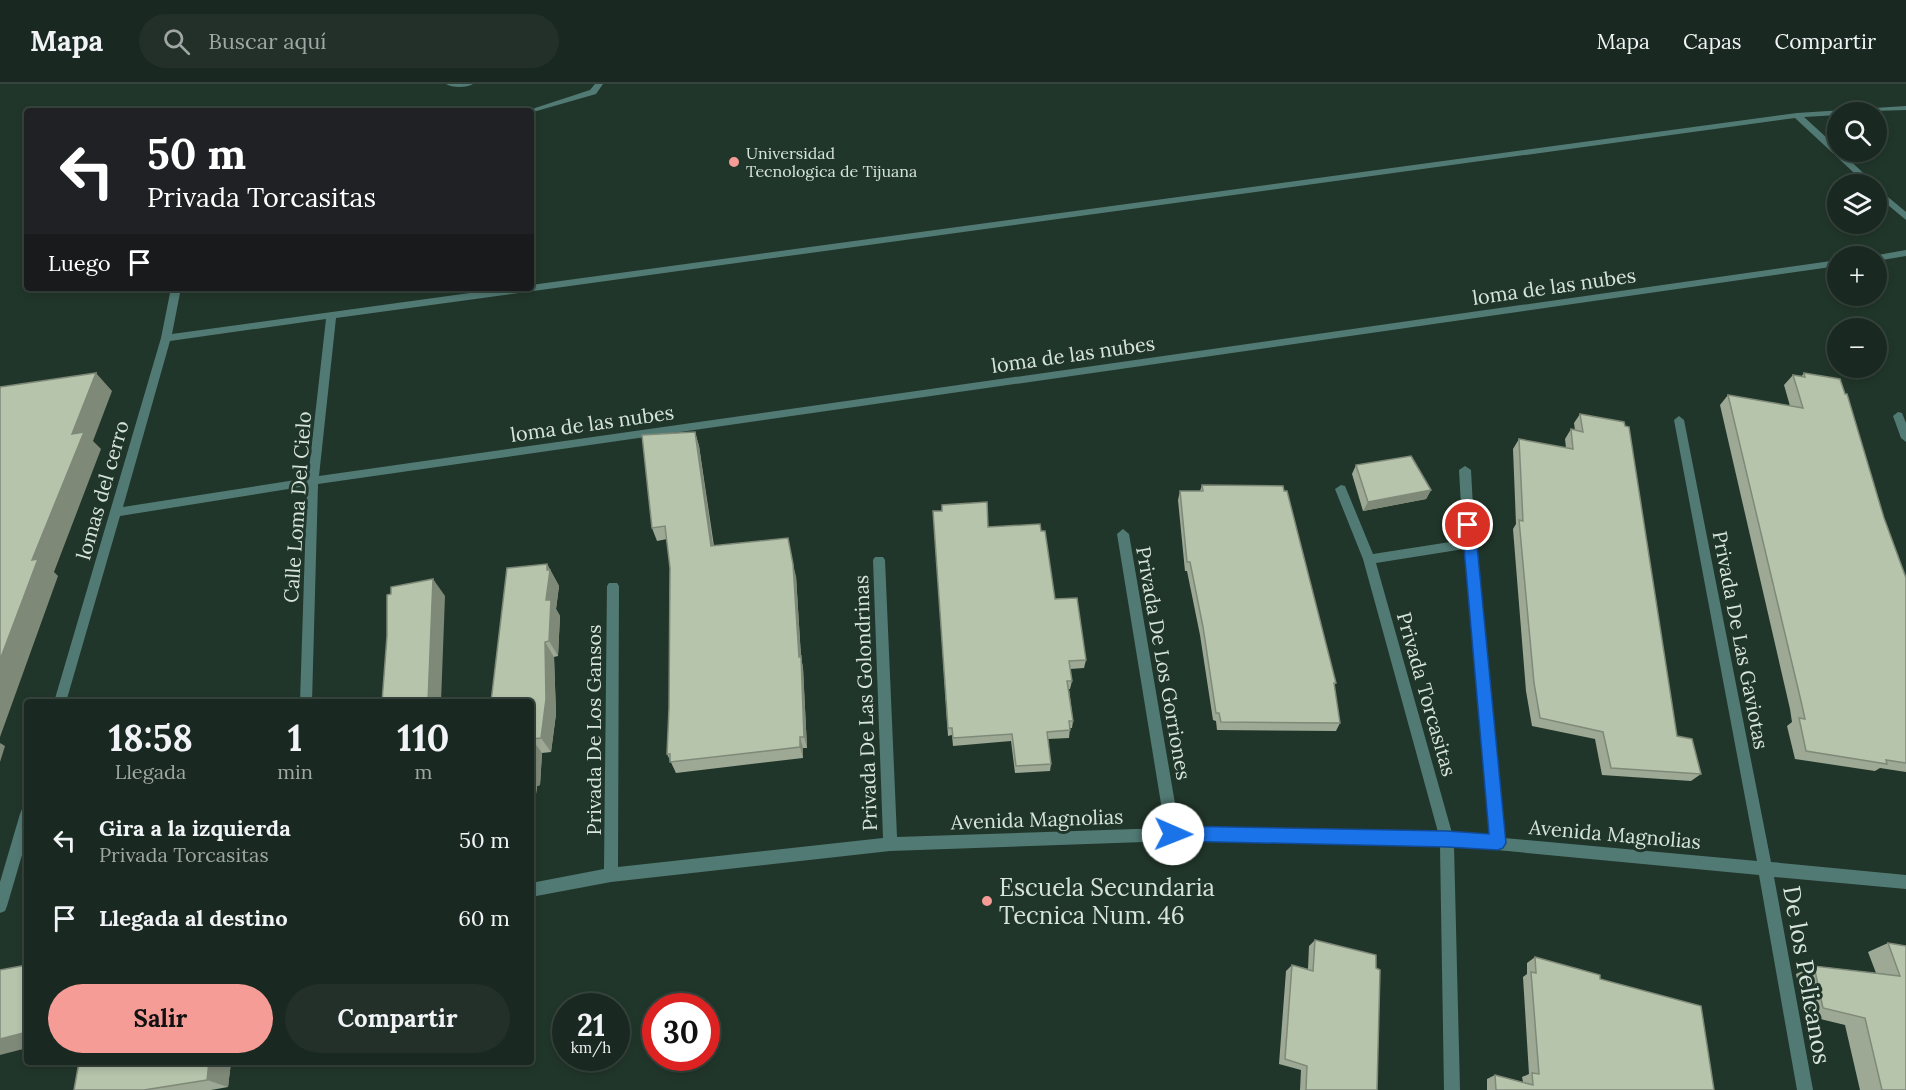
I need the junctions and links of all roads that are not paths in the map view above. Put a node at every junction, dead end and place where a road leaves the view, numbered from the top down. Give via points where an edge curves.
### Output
1 (450, 84) edge
2 (468, 84) edge
3 (599, 84) edge
4 (1906, 108) edge
5 (1887, 109) edge
6 (534, 110) edge
7 (1827, 114) edge
8 (1797, 115) junction
9 (1860, 174) edge
10 (1887, 200) edge
11 (1906, 217) edge
12 (1906, 254) edge
13 (1887, 257) edge
14 (1827, 265) edge
15 (534, 287) edge
16 (175, 291) edge
17 (508, 291) edge
18 (331, 315) junction
19 (166, 338) junction
20 (1898, 416) dead end
21 (1679, 420) dead end
22 (1906, 438) edge
23 (1465, 470) dead end
24 (313, 481) junction
25 (1341, 489) dead end
26 (116, 512) junction
27 (1123, 534) dead end
28 (1469, 544) junction
29 (1369, 559) junction
30 (879, 561) dead end
31 (613, 586) dead end
32 (61, 699) edge
33 (306, 699) edge
34 (24, 824) edge
35 (1173, 834) junction
36 (1447, 839) junction
37 (1498, 843) junction
38 (890, 844) junction
39 (1765, 867) junction
40 (611, 874) junction
41 (1906, 882) edge
42 (534, 889) edge
43 (0, 906) edge
44 (1452, 1090) edge
45 (1804, 1090) edge

1 - 2 street
3 - 6 street via 594,92
4 - 5 street
7 - 8 street
8 - 9 street
8 - 15 street
10 - 11 street
12 - 13 street
14 - 24 street, loma de las nubes
16 - 19 street, lomas del cerro
17 - 18 street
18 - 19 street
18 - 24 street, Calle Loma Del Cielo
19 - 26 street, lomas del cerro
20 - 22 street
21 - 39 street, Privada De Las Gaviotas
23 - 28 street, Privada Torcasitas
24 - 26 street, loma de las nubes
24 - 33 street, Calle Loma Del Cielo
25 - 29 street, Privada Torcasitas
26 - 32 street, lomas del cerro
27 - 35 street, Privada De Los Gorriones
28 - 29 street
28 - 37 street, Privada Torcasitas
29 - 36 street, Privada Torcasitas
30 - 38 street, Privada De Las Golondrinas
31 - 40 street, Privada De Los Gansos
34 - 43 street
35 - 36 street, Avenida Magnolias
35 - 38 street, Avenida Magnolias
36 - 37 street, Avenida Magnolias
36 - 44 street, Privada Torcasitas
37 - 39 street, Avenida Magnolias
38 - 40 street, Avenida Magnolias
39 - 41 street, Avenida Magnolias
39 - 45 street, De los Pelicanos
40 - 42 street, Avenida Magnolias

